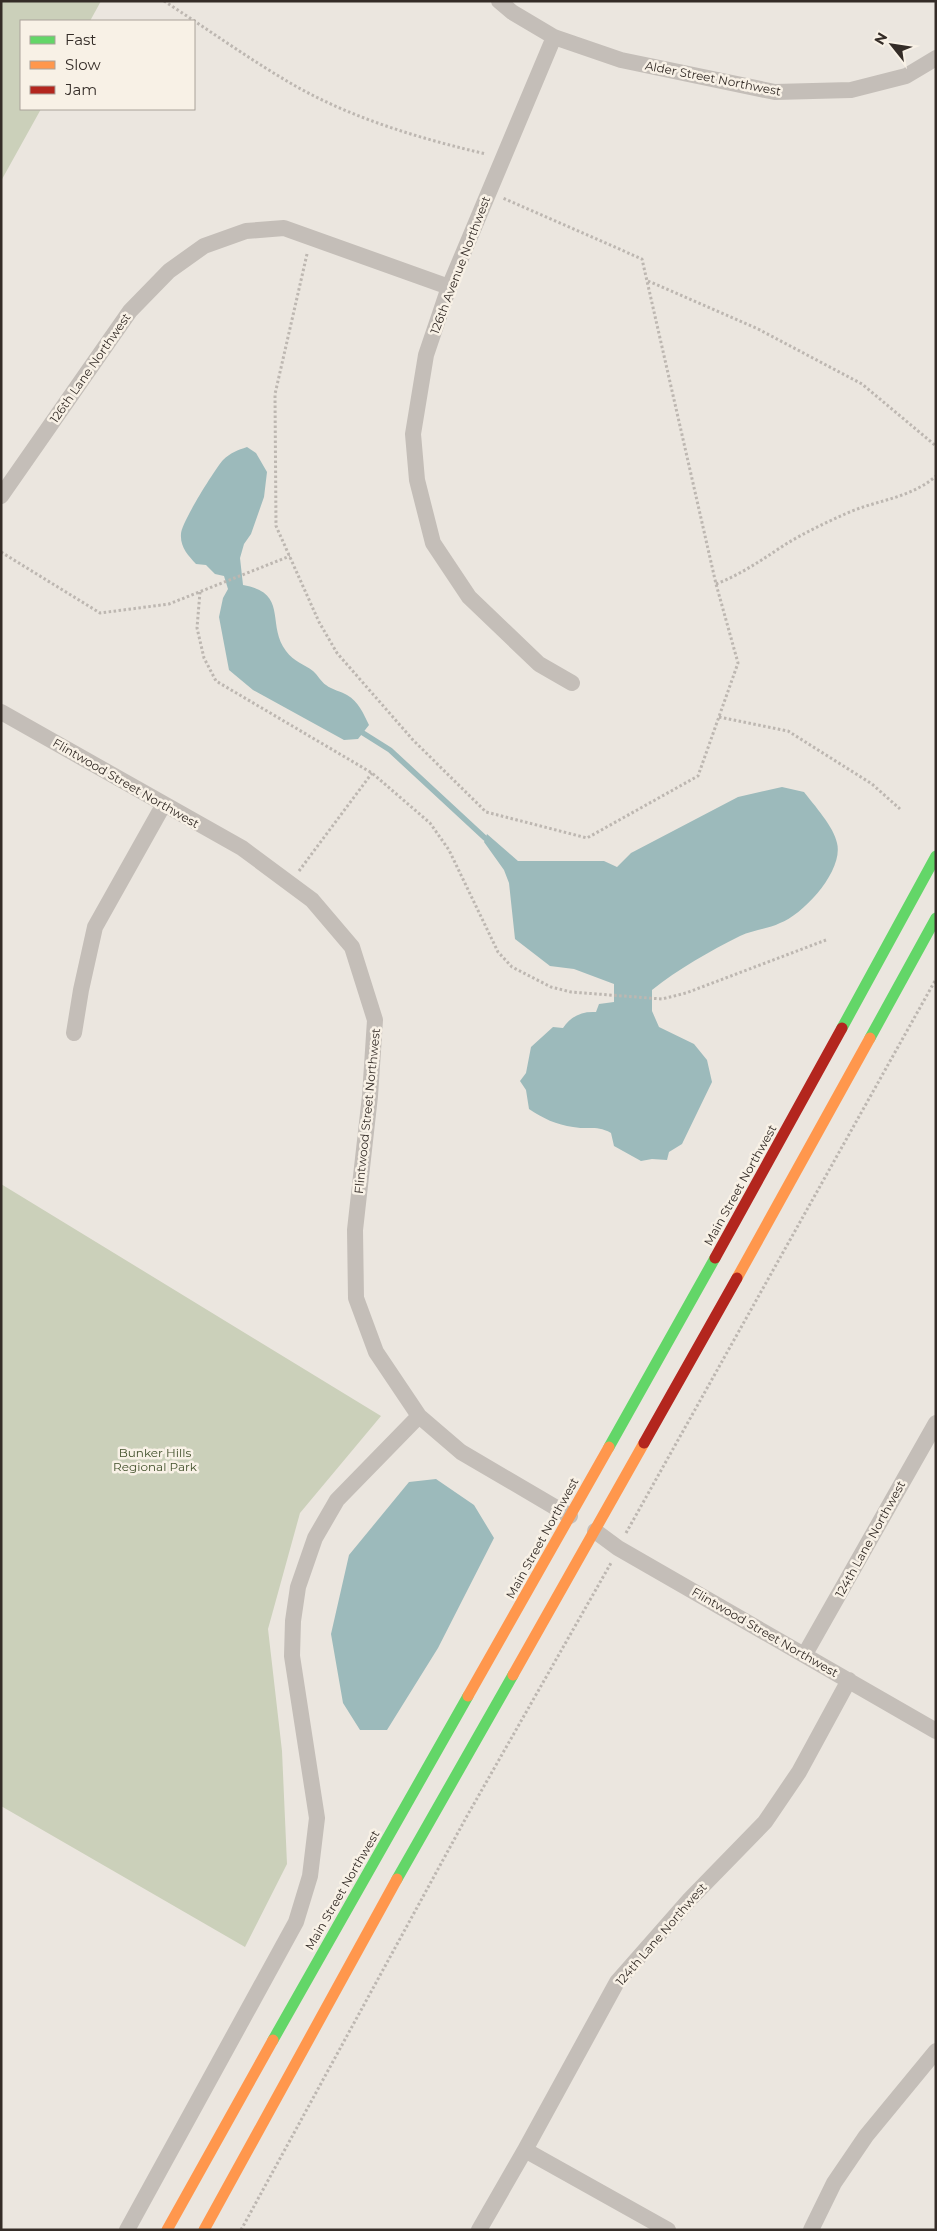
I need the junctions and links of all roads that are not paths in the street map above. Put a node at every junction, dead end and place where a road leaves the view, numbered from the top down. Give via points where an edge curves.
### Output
1 (499, 1) edge
2 (554, 38) junction
3 (936, 58) edge
4 (449, 287) junction
5 (1, 496) edge
6 (572, 683) dead end
7 (1, 712) edge
8 (164, 804) junction
9 (936, 856) edge
10 (936, 918) edge
11 (74, 1033) dead end
12 (419, 1416) junction
13 (936, 1423) edge
14 (570, 1516) junction
15 (594, 1531) junction
16 (805, 1654) junction
17 (849, 1680) junction
18 (936, 1731) edge
19 (936, 2051) edge
20 (525, 2150) junction
21 (127, 2230) edge
22 (167, 2230) edge
23 (204, 2230) edge
24 (479, 2230) edge
25 (668, 2230) edge
26 (811, 2230) edge

1 - 2 street, Alder Street Northwest
2 - 3 street, Alder Street Northwest via 621,60 775,92 851,90 906,76
2 - 4 street, 126th Avenue Northwest
4 - 5 street, 126th Lane Northwest via 284,228 246,231 204,246 169,271 130,311
4 - 6 street, 126th Avenue Northwest via 426,355 413,434 417,480 433,542 469,597 539,664
7 - 8 street, Flintwood Street Northwest
8 - 11 street via 95,927
8 - 12 street, Flintwood Street Northwest via 242,848 312,900 352,947 375,1020 370,1096 354,1230 356,1298 376,1352
9 - 14 main road, Main Street Northwest
10 - 15 main road
12 - 14 street, Flintwood Street Northwest via 462,1452
12 - 21 street via 337,1500 315,1538 298,1587 292,1656 317,1818 310,1876 296,1922
13 - 16 street, 124th Lane Northwest
14 - 22 main road, Main Street Northwest
15 - 16 street, Flintwood Street Northwest via 618,1548
15 - 23 main road via 321,2014
16 - 17 street, Flintwood Street Northwest
17 - 18 street, Flintwood Street Northwest
17 - 20 street, 124th Lane Northwest via 799,1772 765,1822 690,1899 617,1982
19 - 26 street via 866,2136 834,2183
20 - 24 street, 124th Lane Northwest
20 - 25 street

